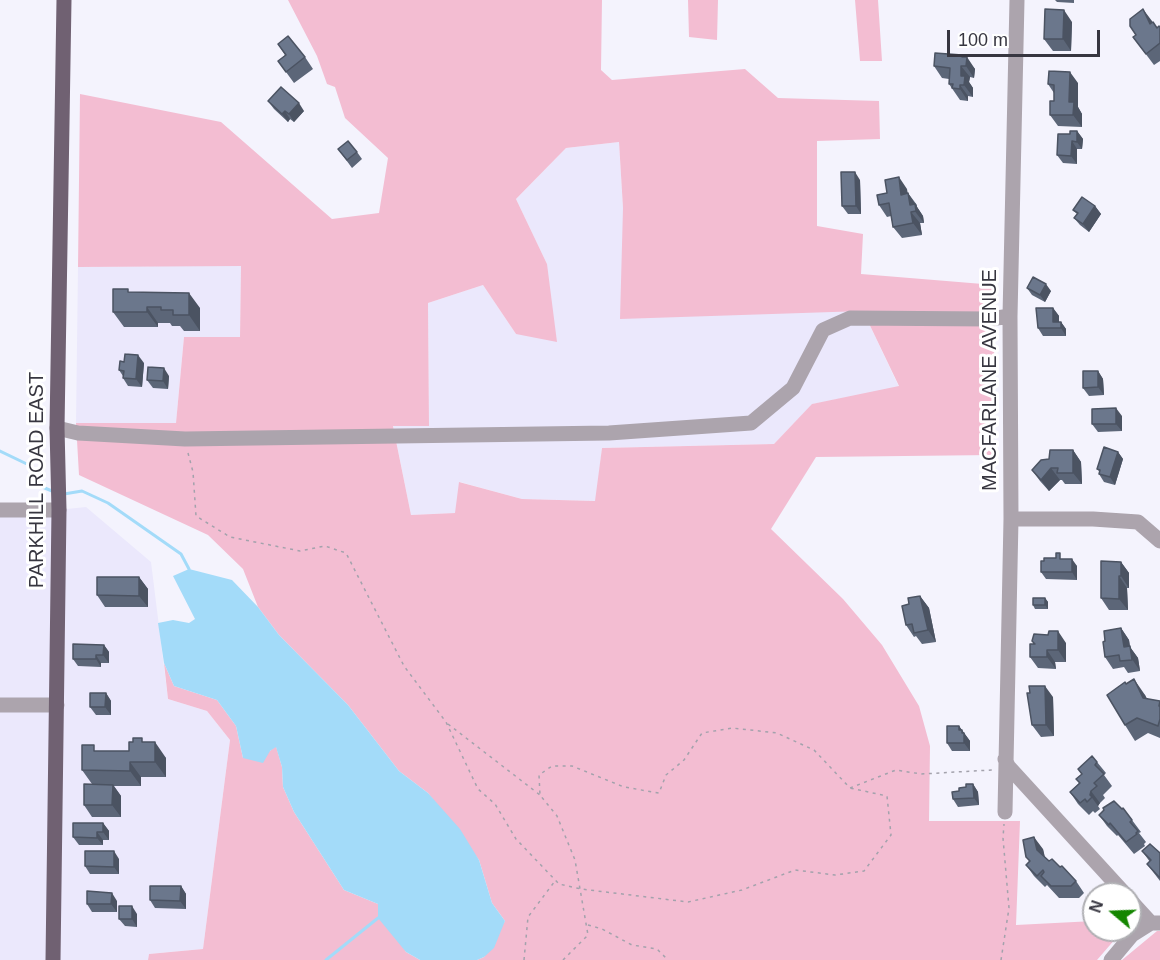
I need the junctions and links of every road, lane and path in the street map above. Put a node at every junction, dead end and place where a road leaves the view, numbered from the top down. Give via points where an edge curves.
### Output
1 (64, 0) edge
2 (1017, 0) edge
3 (1010, 316) junction
4 (57, 428) junction
5 (185, 439) junction
6 (0, 510) edge
7 (59, 510) junction
8 (1011, 519) junction
9 (1160, 541) edge
10 (0, 705) edge
11 (57, 705) junction
12 (446, 722) junction
13 (1005, 764) junction
14 (850, 788) junction
15 (540, 795) junction
16 (1005, 812) joint
17 (555, 880) junction
18 (1114, 882) edge
19 (581, 889) junction
20 (1142, 911) edge
21 (1156, 923) edge
22 (587, 925) junction
23 (53, 960) edge
24 (524, 960) edge
25 (563, 960) edge
26 (668, 960) edge
27 (1001, 960) edge
28 (1111, 960) edge

1 - 4 main road, PARKHILL ROAD EAST
2 - 3 street, MACFARLANE AVENUE
3 - 5 street via 850,318 823,330 793,388 751,423 609,433
3 - 8 street, MACFARLANE AVENUE
4 - 5 street via 78,433
4 - 7 main road, PARKHILL ROAD EAST
5 - 12 path via 194,472 196,516 230,537 300,551 325,546 346,553 404,666
6 - 7 street
7 - 11 main road, PARKHILL ROAD EAST
8 - 9 street via 1138,522
8 - 13 street, MACFARLANE AVENUE
10 - 11 street
11 - 23 main road, PARKHILL ROAD EAST
12 - 15 path
12 - 17 path via 478,789 495,804 516,839
13 - 14 path via 921,774 896,771
13 - 16 street, MACFARLANE AVENUE
13 - 18 street
14 - 15 path via 814,750 777,734 732,728 702,733 684,760 666,775 659,793 624,787 572,766 552,766 539,776
14 - 19 path via 886,796 891,835 864,871 835,875 795,870 742,890 688,902
15 - 19 path via 557,816 575,860
16 - 27 path via 1003,838 1009,908
17 - 19 path
17 - 24 path via 528,917
19 - 22 path
20 - 21 street
21 - 28 street via 1132,935
22 - 25 path via 588,935
22 - 26 path via 632,945 657,949

